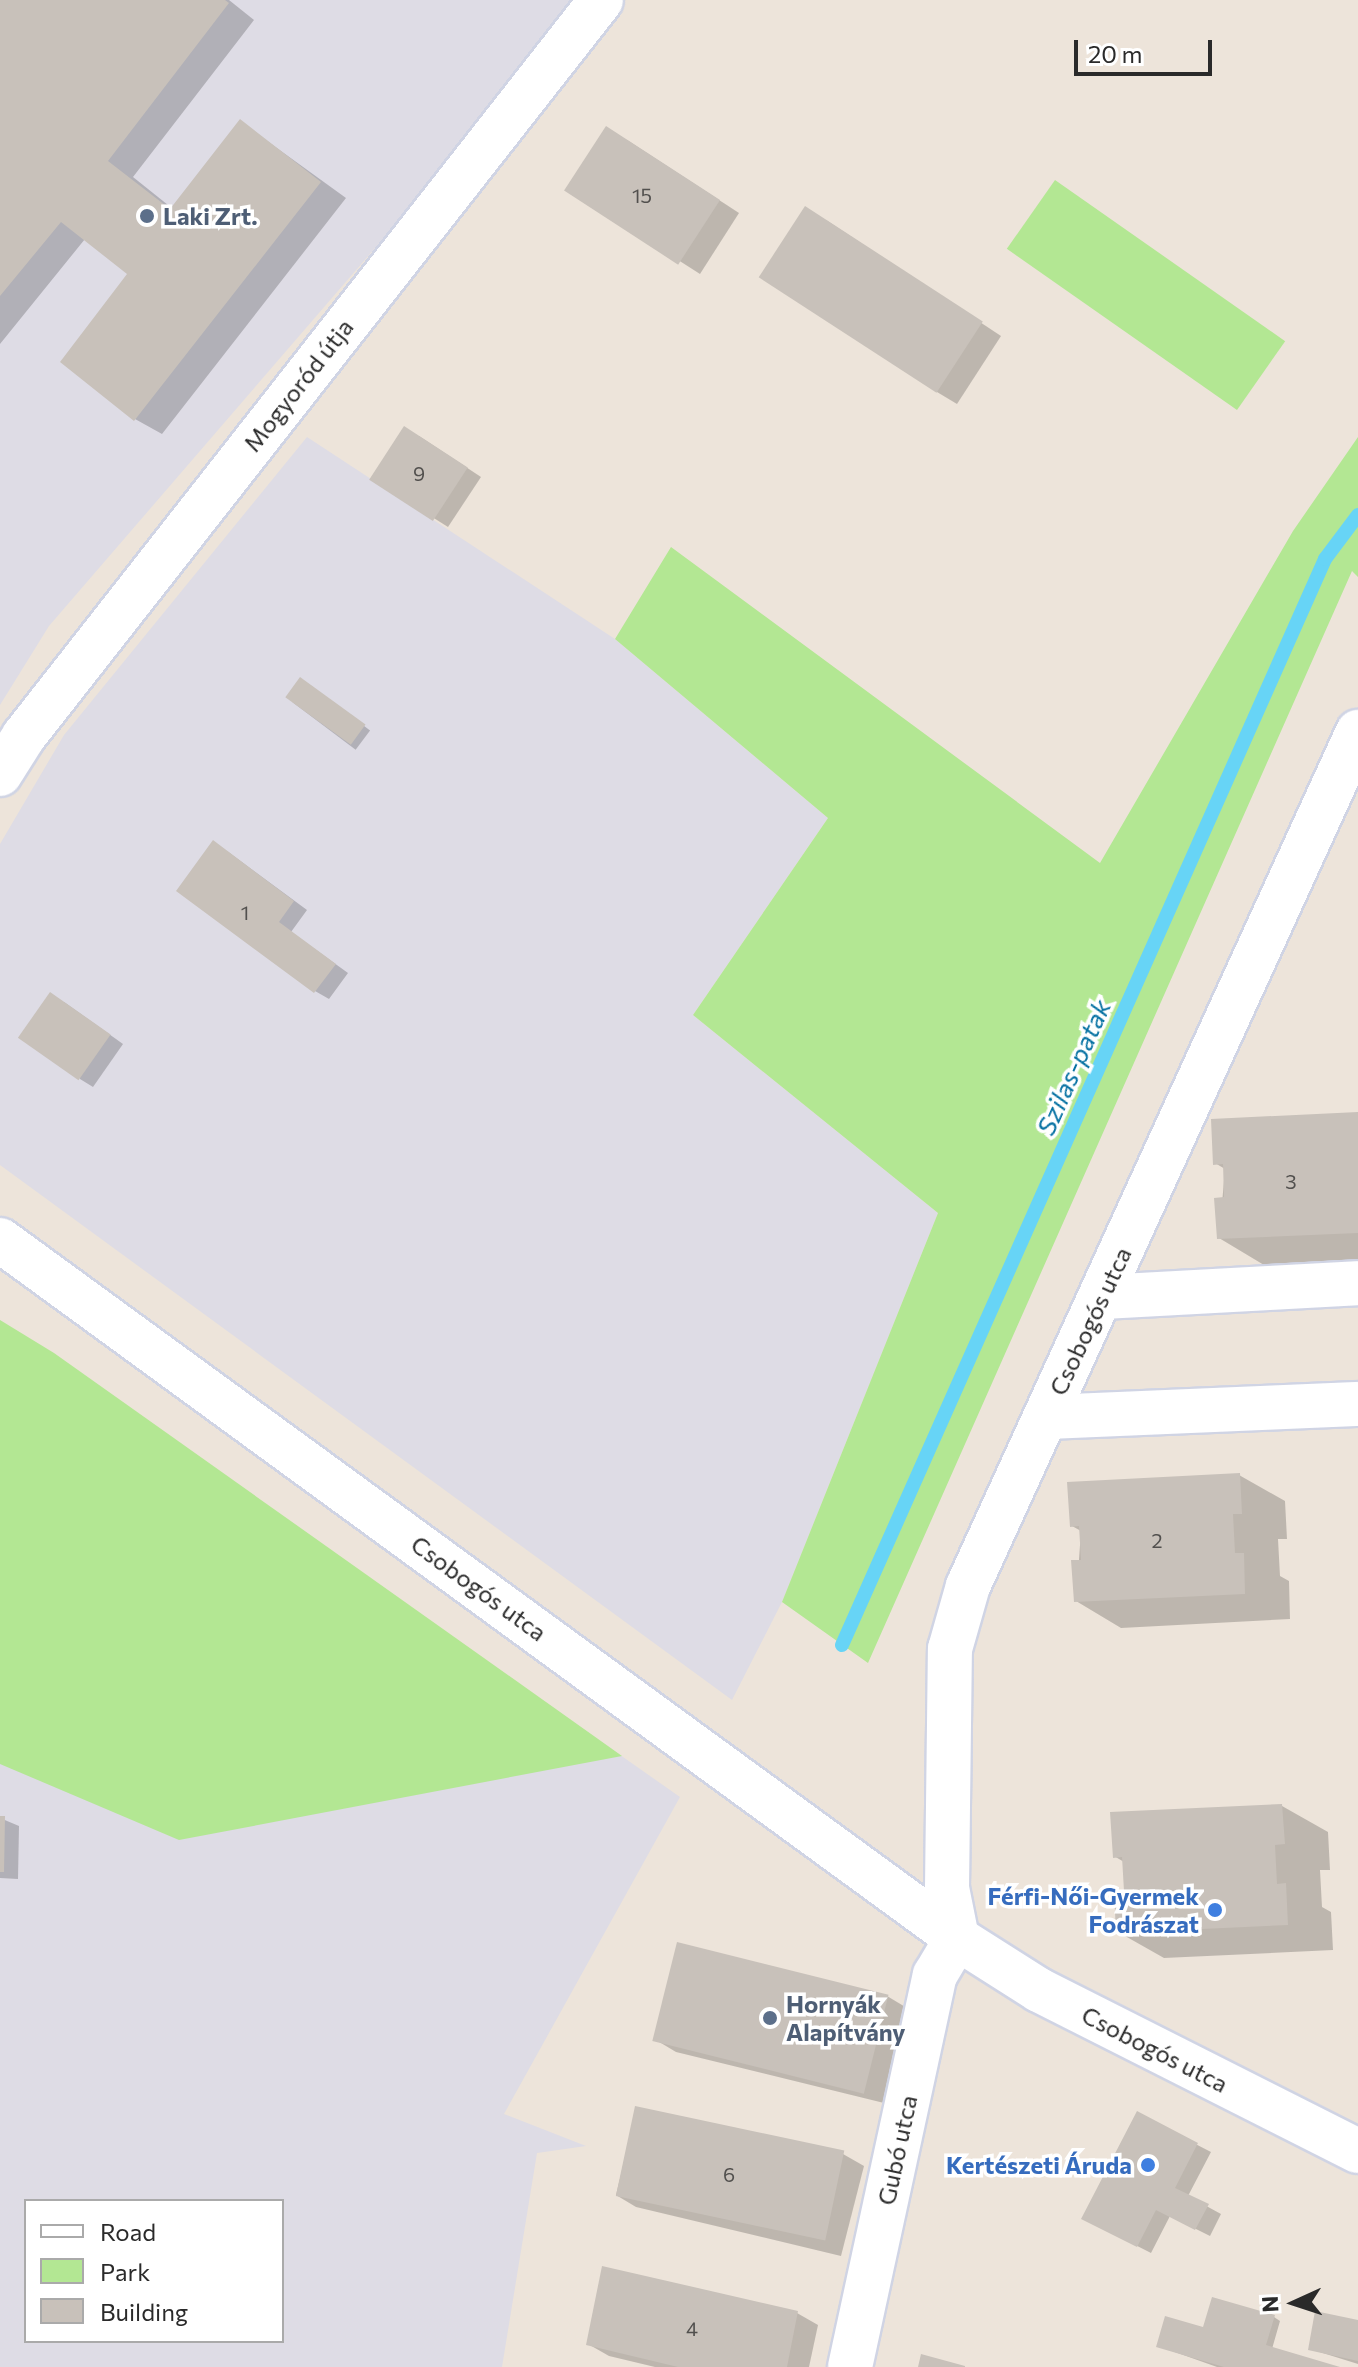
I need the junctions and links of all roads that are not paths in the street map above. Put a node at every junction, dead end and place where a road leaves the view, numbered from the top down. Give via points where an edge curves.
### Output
1 (601, 0) edge
2 (1358, 732) edge
3 (0, 774) edge
4 (0, 1240) edge
5 (1358, 1283) edge
6 (1102, 1297) junction
7 (1358, 1404) edge
8 (1046, 1417) junction
9 (957, 1938) junction
10 (1358, 2151) edge
11 (850, 2367) edge

1 - 3 street, Mogyoród útja via 61,688
2 - 6 street, Csobogós utca
4 - 9 street, Csobogós utca
5 - 6 street
6 - 8 street, Csobogós utca
7 - 8 street
8 - 9 street, Csobogós utca via 968,1586 950,1649 947,1888
9 - 10 street, Csobogós utca via 1039,1990
9 - 11 street, Gubó utca via 935,1975

